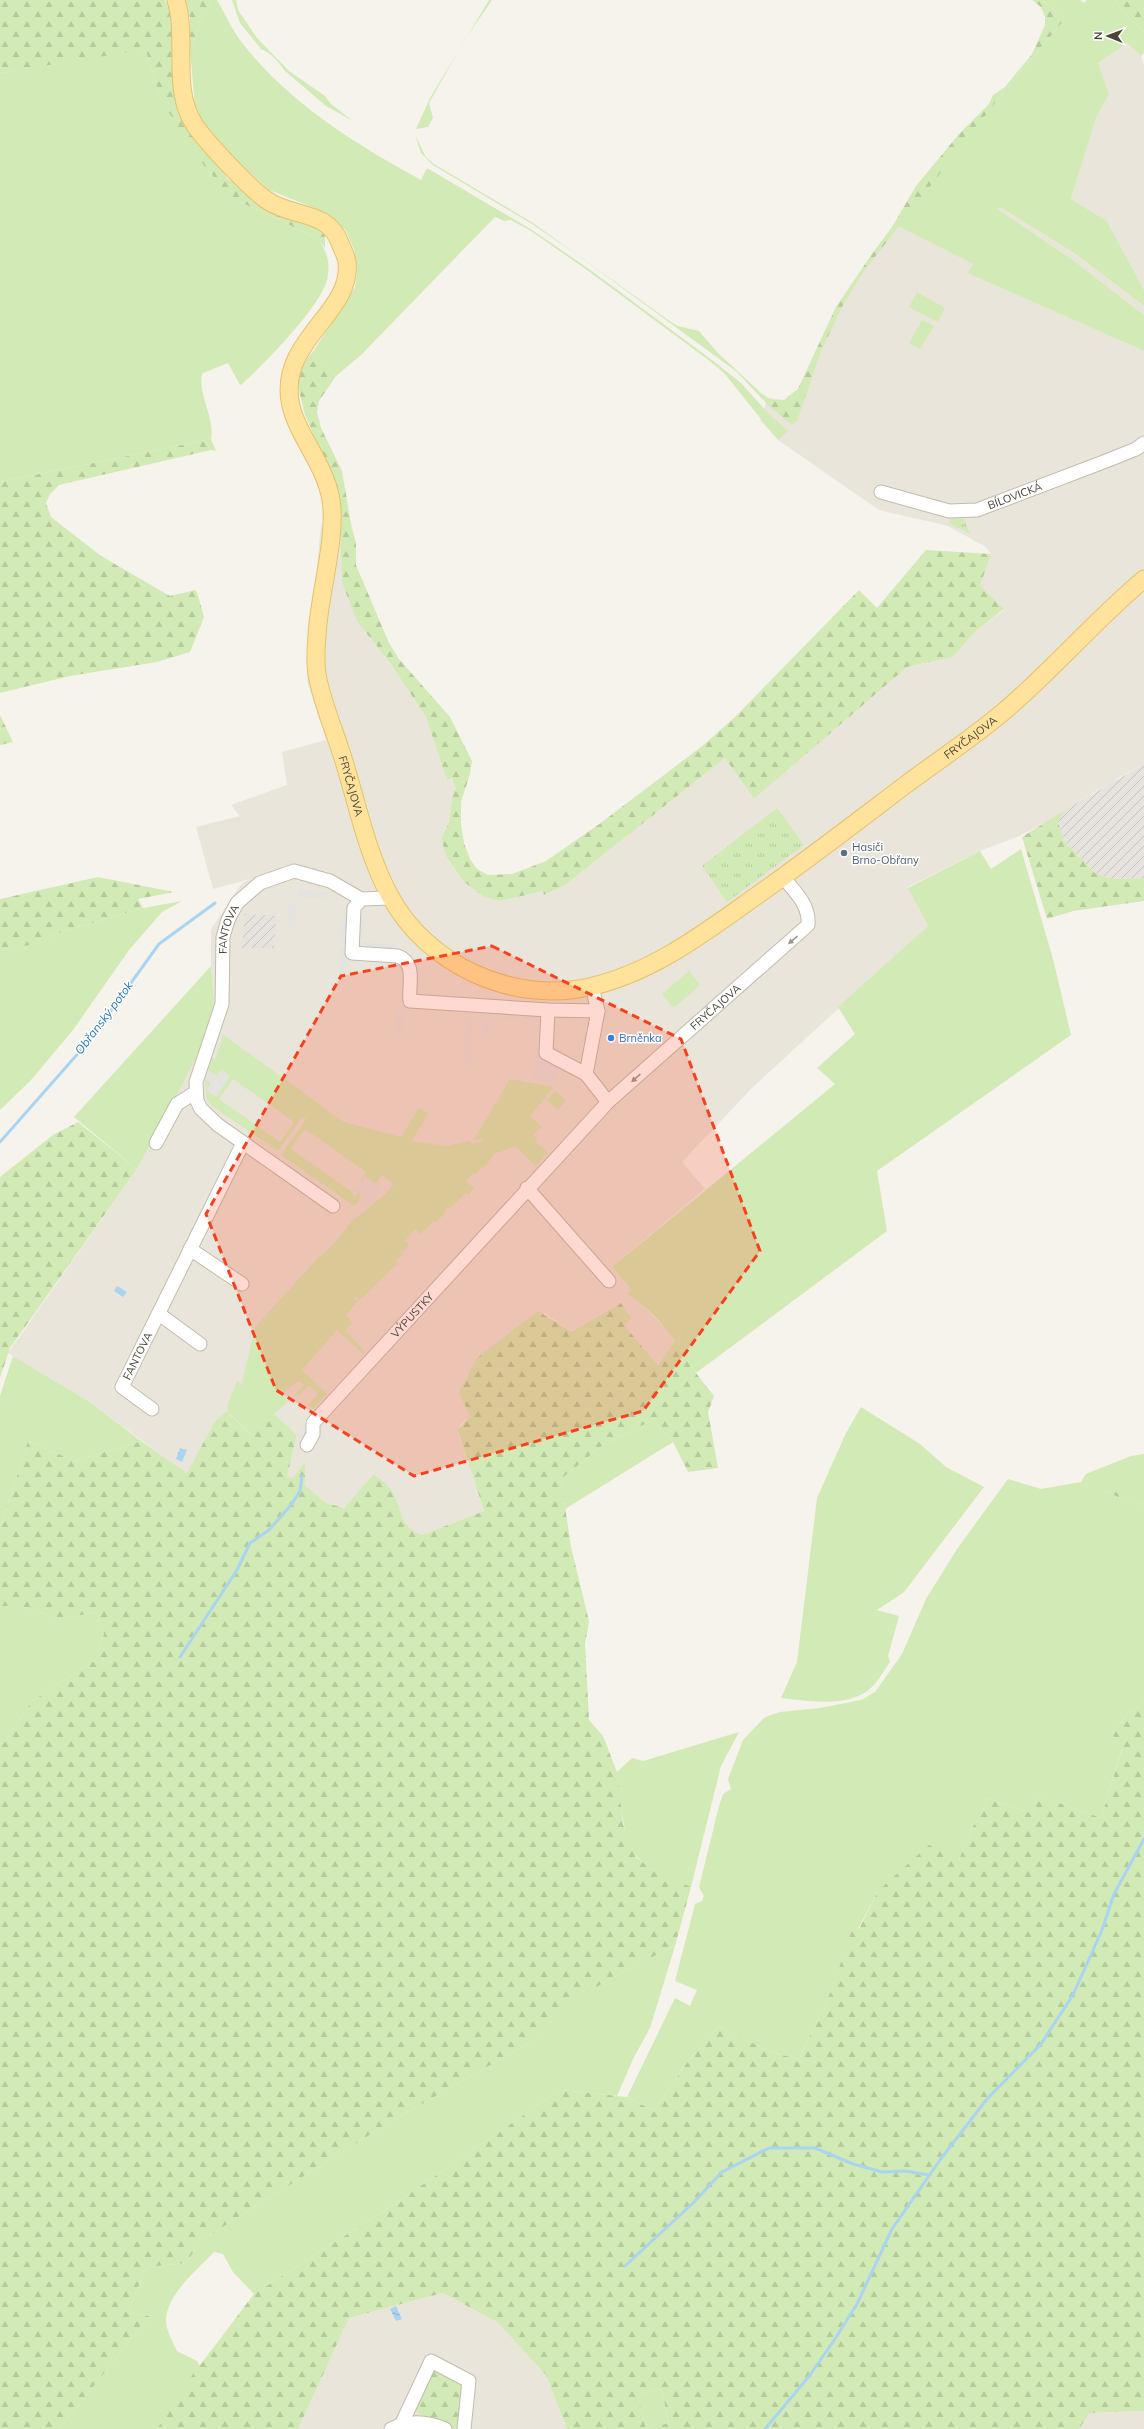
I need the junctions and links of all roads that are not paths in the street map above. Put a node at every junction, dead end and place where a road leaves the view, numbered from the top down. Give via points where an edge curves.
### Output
1 (176, 0) edge
2 (1144, 443) edge
3 (881, 492) dead end
4 (1144, 579) edge
5 (783, 877) junction
6 (391, 898) junction
7 (361, 899) junction
8 (592, 987) junction
9 (548, 1010) junction
10 (598, 1011) junction
11 (586, 1074) junction
12 (196, 1092) junction
13 (608, 1102) junction
14 (156, 1143) dead end
15 (243, 1143) junction
16 (527, 1188) junction
17 (334, 1206) dead end
18 (190, 1249) junction
19 (609, 1281) dead end
20 (242, 1284) dead end
21 (159, 1314) junction
22 (200, 1344) dead end
23 (152, 1409) dead end
24 (307, 1445) dead end
25 (397, 2426) edge
26 (445, 2429) edge
27 (464, 2429) edge

1 - 6 main road, FRYČAJOVA via 181,16 182,90 187,112 198,130 255,190 270,202 289,211 323,221 336,233 347,262 344,284 337,300 300,348 290,371 288,389 290,408 326,476 332,504 317,635 316,673 375,862
2 - 3 street, BÍLOVICKÁ via 1136,449 977,510 949,511
4 - 5 main road, FRYČAJOVA via 1002,712
5 - 8 main road, FRYČAJOVA via 662,959
5 -> 13 street, FRYČAJOVA via 806,907 808,925
6 - 7 street
6 - 8 main road, FRYČAJOVA via 412,926 443,957 484,979 523,989 566,991
7 - 9 street via 354,908 352,953 404,958 411,968 410,1001
7 - 12 street, FANTOVA via 330,881 294,871 260,883 237,903 228,920 224,937 222,1004 196,1082
8 - 10 street
9 - 10 street
9 - 11 street via 546,1053
10 - 11 street
11 - 13 street
12 - 14 street via 177,1104
12 - 15 street via 202,1109 218,1126
13 - 16 street, VÝPUSTKY
15 - 17 street
15 - 18 street, FANTOVA
16 - 19 street
16 - 24 street, VÝPUSTKY via 313,1423
18 - 20 street
18 - 21 street, FANTOVA
21 - 22 street
21 - 23 street, FANTOVA via 122,1387
25 - 26 street via 426,2423
25 - 27 street via 431,2361 469,2381

